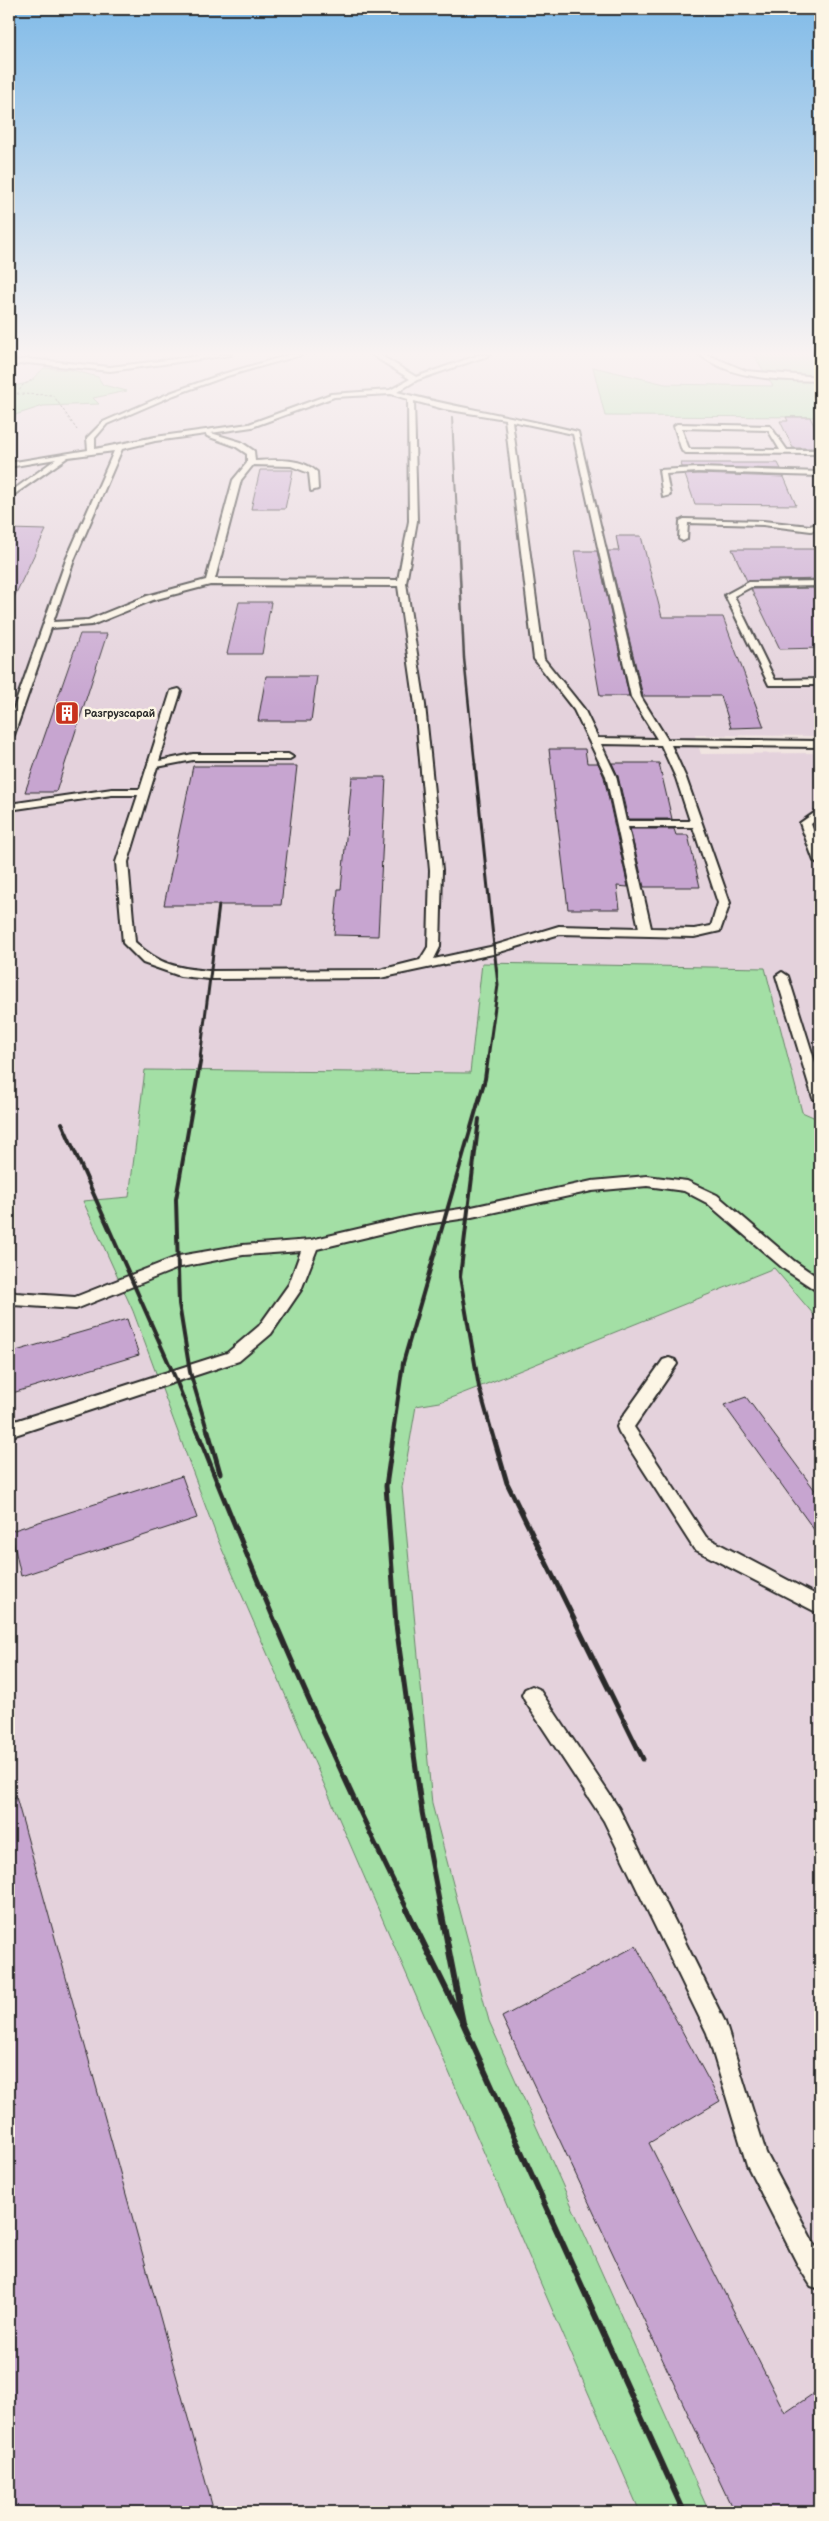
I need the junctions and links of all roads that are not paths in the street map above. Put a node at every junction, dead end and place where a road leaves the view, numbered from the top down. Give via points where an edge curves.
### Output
1 (41, 473) edge
2 (108, 473) edge
3 (243, 473) edge
4 (313, 473) edge
5 (412, 473) edge
6 (515, 473) edge
7 (585, 473) edge
8 (662, 473) edge
9 (779, 473) edge
10 (820, 474) edge
11 (314, 489) dead end
12 (9, 495) edge
13 (666, 496) dead end
14 (820, 525) edge
15 (683, 538) dead end
16 (210, 582) junction
17 (402, 583) junction
18 (820, 583) edge
19 (48, 625) junction
20 (820, 682) edge
21 (176, 691) dead end
22 (9, 736) edge
23 (594, 741) junction
24 (665, 743) junction
25 (820, 744) edge
26 (288, 757) dead end
27 (152, 765) junction
28 (143, 792) junction
29 (9, 807) edge
30 (820, 812) edge
31 (622, 824) junction
32 (697, 824) junction
33 (820, 861) edge
34 (646, 932) junction
35 (424, 962) junction
36 (782, 976) dead end
37 (820, 1098) edge
38 (311, 1245) junction
39 (820, 1287) edge
40 (9, 1296) edge
41 (669, 1364) dead end
42 (9, 1430) edge
43 (820, 1606) edge
44 (532, 1695) dead end
45 (820, 2277) edge

1 - 12 lane
2 - 19 lane via 70,560
3 - 16 lane via 237,480
4 - 11 lane
5 - 17 lane via 413,520
6 - 23 lane via 539,659 579,710
7 - 24 lane via 636,696
8 - 13 lane
9 - 10 lane
14 - 15 lane via 811,529 763,523 684,521
16 - 17 lane
16 - 19 lane via 150,598 89,624
17 - 35 lane via 420,705 436,870 434,947
18 - 20 lane via 749,585 729,595 772,683
19 - 22 lane
21 - 27 lane
23 - 24 lane
23 - 31 lane via 611,776
24 - 25 lane
24 - 32 lane
26 - 27 lane via 193,757
27 - 28 lane
28 - 29 lane via 112,792
28 - 35 lane via 122,862 129,943 147,960 180,972 209,975 380,974
30 - 33 lane via 805,824
31 - 32 lane
31 - 34 lane
32 - 34 lane via 724,903 716,928 694,933
34 - 35 lane via 559,930 493,950 445,961
36 - 37 lane
38 - 39 lane via 413,1221 592,1186 647,1181 687,1186 712,1199 789,1265
38 - 40 lane via 243,1250 179,1262 76,1303 13,1299
38 - 42 lane via 296,1286 265,1330 233,1357
41 - 43 lane via 624,1427 700,1544
44 - 45 lane via 611,1814 717,2030 755,2157

